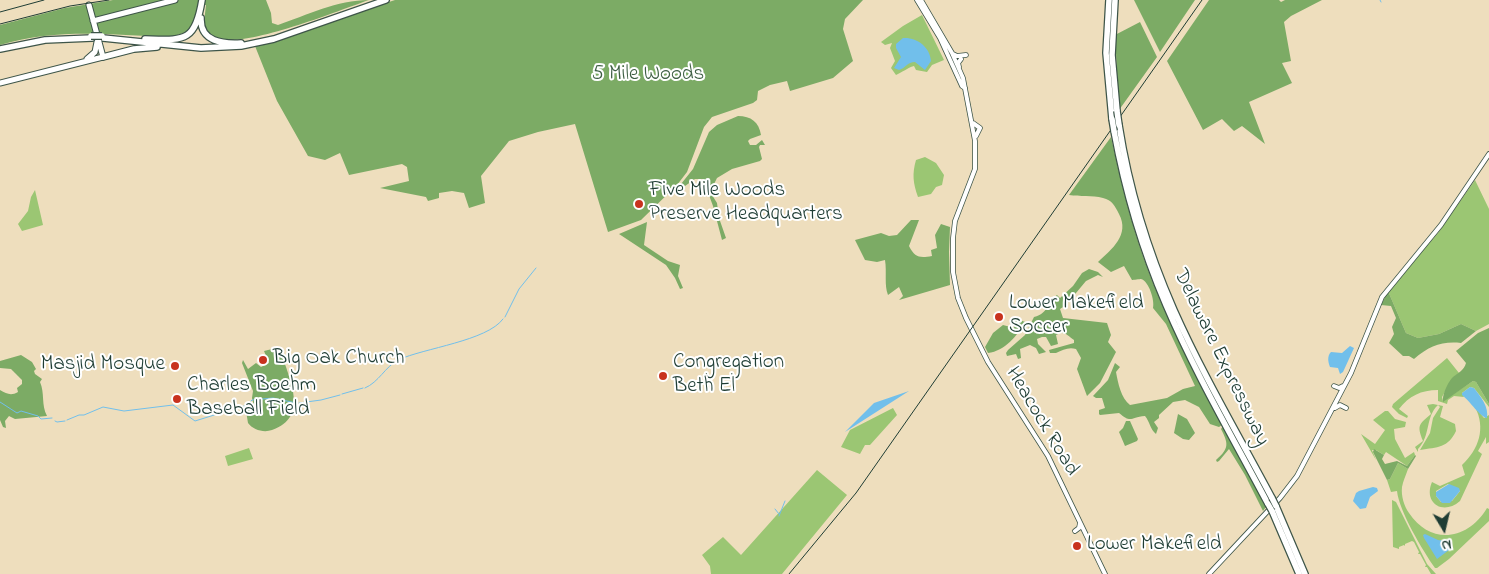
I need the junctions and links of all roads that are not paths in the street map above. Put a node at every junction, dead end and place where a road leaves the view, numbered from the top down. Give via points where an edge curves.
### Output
1 (175, 0) edge
2 (203, 0) edge
3 (376, 0) edge
4 (386, 0) edge
5 (917, 0) edge
6 (921, 0) edge
7 (1110, 0) edge
8 (1115, 0) edge
9 (88, 5) dead end
10 (93, 21) junction
11 (97, 38) junction
12 (130, 39) junction
13 (246, 43) junction
14 (0, 48) edge
15 (196, 48) junction
16 (952, 53) junction
17 (966, 55) dead end
18 (103, 57) junction
19 (961, 59) dead end
20 (947, 62) dead end
21 (953, 64) junction
22 (62, 67) junction
23 (959, 69) junction
24 (0, 83) edge
25 (965, 88) junction
26 (1489, 154) edge
27 (1346, 382) junction
28 (1334, 386) dead end
29 (1346, 408) dead end
30 (1332, 411) junction
31 (1270, 501) junction
32 (1274, 509) junction
33 (1080, 521) junction
34 (1075, 531) dead end
35 (1105, 574) edge
36 (1208, 574) edge
37 (1299, 574) edge
38 (1305, 574) edge

1 - 10 main road
2 - 12 highway via 197,24 187,35 170,39
2 - 13 highway via 201,22 208,36 222,43
3 - 13 highway
4 - 15 highway via 263,42 230,48
5 - 21 main road
6 - 16 main road
7 - 31 highway, Delaware Expressway, bridge via 1106,53 1112,119 1134,217 1149,264 1187,350
8 - 31 highway, Delaware Expressway, bridge via 1112,55 1117,111 1150,249 1192,348
9 - 10 main road
10 - 11 main road
10 - 18 main road
11 - 12 highway
11 - 14 highway via 45,38
11 - 15 highway
11 - 18 main road
11 - 22 main road via 92,57
12 - 13 highway via 201,46
15 - 18 highway via 141,48
16 - 17 main road
16 - 23 main road
18 - 22 main road
19 - 23 main road
20 - 21 main road
21 - 25 main road
22 - 24 main road
23 - 25 main road
25 - 33 main road, Heacock Road via 975,141 975,170 954,227 955,284 983,353 1048,456
26 - 27 main road via 1441,225 1382,296
27 - 28 main road via 1340,388
27 - 30 main road
29 - 30 main road via 1339,405
30 - 36 main road via 1293,482
31 - 32 highway, Delaware Expressway, bridge
32 - 37 highway, Delaware Expressway
32 - 38 highway, Delaware Expressway
33 - 34 main road via 1080,527
33 - 35 main road, Heacock Road

